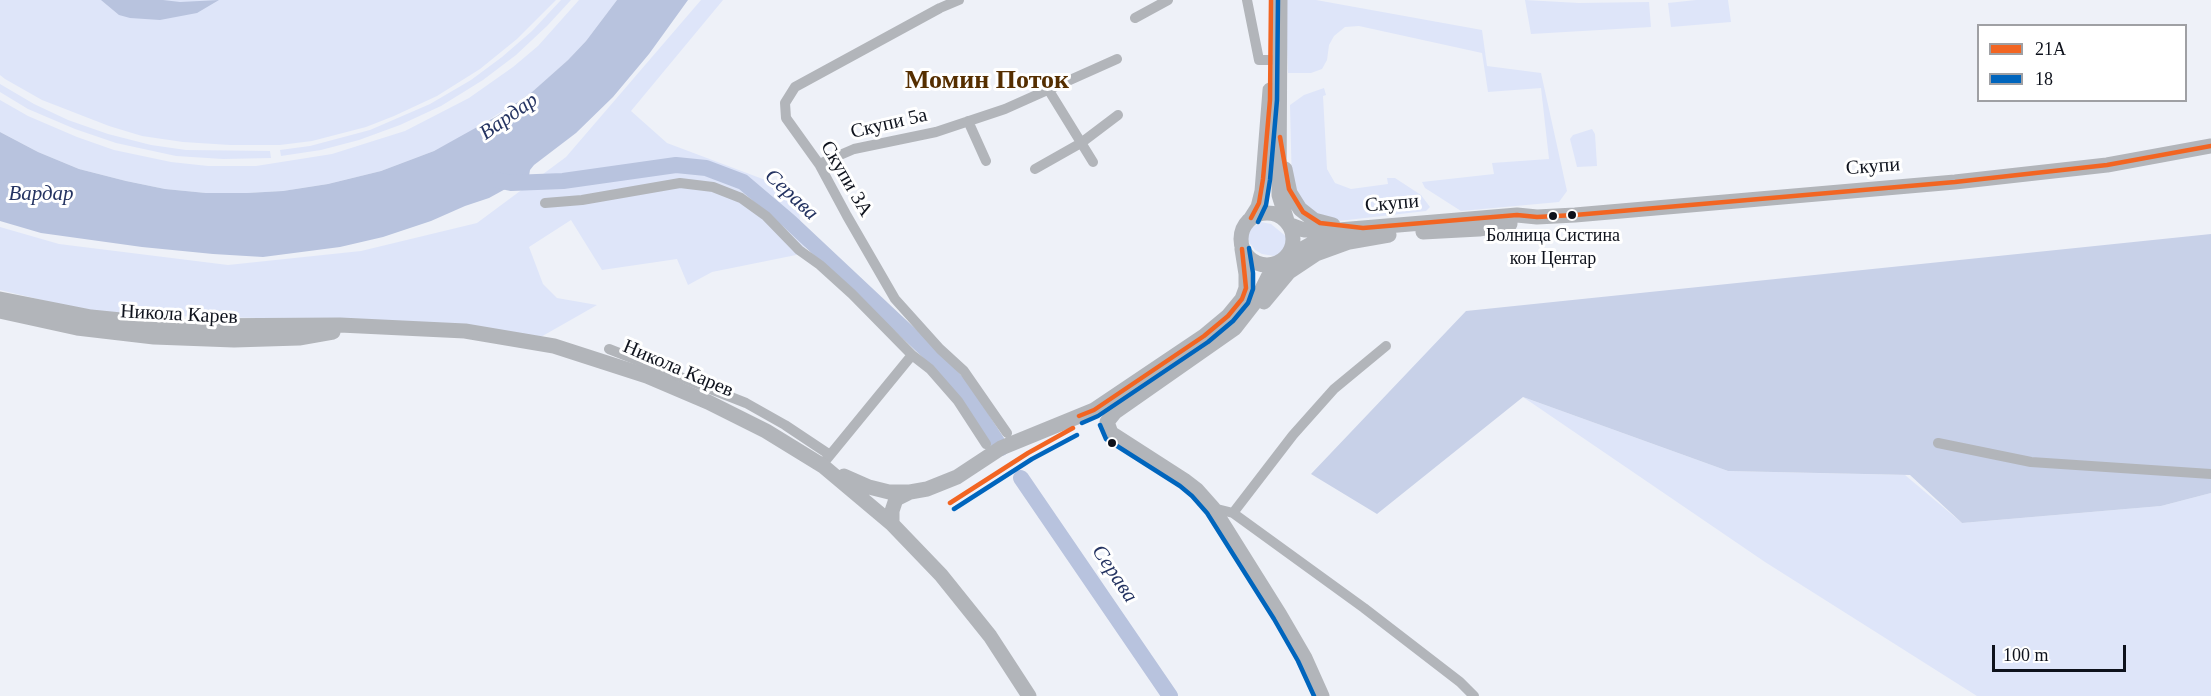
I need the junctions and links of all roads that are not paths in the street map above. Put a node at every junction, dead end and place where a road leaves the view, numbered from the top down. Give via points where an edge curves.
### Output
1 (959, 0) edge
2 (1168, 0) edge
3 (1247, 0) edge
4 (1271, 0) edge
5 (1280, 0) edge
6 (1136, 18) dead end
7 (1117, 59) dead end
8 (1271, 60) junction
9 (1048, 89) junction
10 (1118, 115) dead end
11 (968, 121) junction
12 (1280, 137) junction
13 (1081, 143) junction
14 (2211, 146) edge
15 (986, 161) dead end
16 (1093, 162) dead end
17 (819, 164) junction
18 (1035, 169) dead end
19 (545, 203) dead end
20 (1537, 217) junction
21 (1251, 218) junction
22 (1288, 224) junction
23 (1363, 228) junction
24 (1389, 235) junction
25 (1242, 249) junction
26 (1282, 260) junction
27 (0, 299) edge
28 (0, 311) edge
29 (393, 327) junction
30 (1235, 328) junction
31 (1386, 346) dead end
32 (609, 349) dead end
33 (912, 355) junction
34 (1013, 437) junction
35 (1938, 443) dead end
36 (986, 451) junction
37 (826, 460) junction
38 (2211, 474) edge
39 (910, 492) junction
40 (1213, 508) junction
41 (1233, 513) junction
42 (892, 524) junction
43 (1029, 696) edge
44 (1322, 696) edge
45 (1474, 696) edge

1 - 17 street, Скупи 3А via 789,93 784,103 786,118
2 - 6 street
3 - 8 street via 1259,60
4 - 8 street
5 - 12 street
7 - 9 street, Скупи 5а
8 - 21 street via 1262,191
9 - 11 street, Скупи 5а
9 - 13 street
10 - 13 street
11 - 15 street
11 - 17 street, Скупи 5а via 936,132 854,149
12 - 22 street via 1279,195
12 - 23 street via 1289,189 1303,212 1320,223
13 - 16 street
13 - 18 street
14 - 20 street, Скупи via 2060,172
17 - 34 street, Скупи 3А via 895,299 964,371
19 - 33 street via 680,183 727,191 766,216
20 - 23 street, Скупи via 1517,215
20 - 24 street, Скупи via 1479,229
21 - 22 street via 1270,214
21 - 25 street via 1240,232
22 - 23 street, Скупи via 1311,231
22 - 26 street via 1294,241
24 - 26 street, Скупи via 1321,241
24 - 30 street via 1334,246 1306,260 1289,272 1254,314
25 - 26 street via 1260,263
25 - 34 street via 1246,274 1242,299 1204,336 1094,410
26 - 30 street
27 - 29 street, Никола Карев via 91,317 181,326
28 - 29 street, Никола Карев via 86,329 178,338 298,338
29 - 37 street, Никола Карев via 502,336 554,346 621,366
30 - 40 street via 1115,412 1107,422 1111,433 1184,480
31 - 41 street via 1334,389
32 - 37 street via 746,403 785,425
33 - 36 street via 945,385
33 - 37 street
34 - 36 street
35 - 38 street via 2031,462
36 - 39 street via 953,479
37 - 39 street via 860,484 880,491
37 - 42 street, Никола Карев
39 - 42 street via 896,499
40 - 41 street
40 - 44 street via 1281,615
41 - 45 street via 1364,608
42 - 43 street, Никола Карев via 954,589

